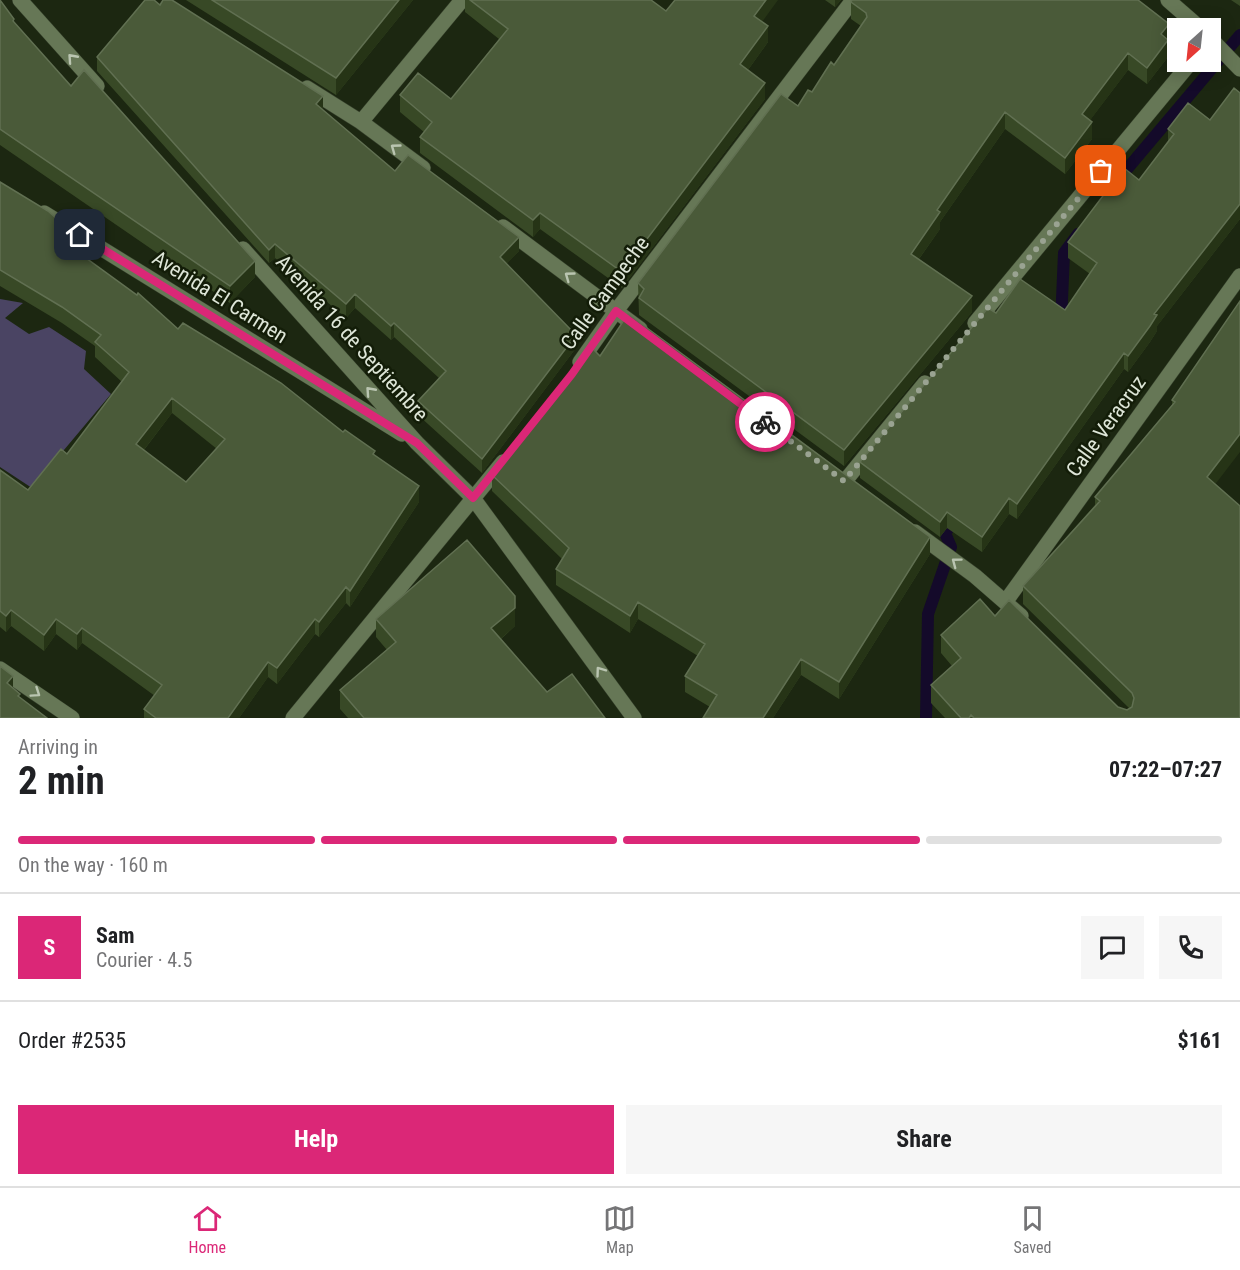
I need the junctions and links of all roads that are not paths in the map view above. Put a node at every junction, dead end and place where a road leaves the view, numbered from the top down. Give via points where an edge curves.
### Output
1 (20, 0) edge
2 (462, 0) edge
3 (853, 0) edge
4 (1168, 0) edge
5 (1189, 18) edge
6 (1221, 49) edge
7 (1240, 69) edge
8 (1183, 72) edge
9 (293, 80) edge
10 (108, 98) edge
11 (361, 122) junction
12 (436, 178) edge
13 (30, 205) edge
14 (493, 220) edge
15 (235, 239) edge
16 (1240, 276) edge
17 (616, 311) junction
18 (965, 335) edge
19 (654, 339) edge
20 (935, 372) edge
21 (572, 374) edge
22 (417, 443) junction
23 (511, 452) edge
24 (844, 481) edge
25 (473, 498) junction
26 (900, 521) edge
27 (1006, 601) junction
28 (1032, 626) edge
29 (0, 669) edge
30 (72, 718) edge
31 (293, 718) edge
32 (634, 718) edge

10 -> 1 street
2 - 11 street
3 - 17 street, Calle Campeche
4 - 5 street
6 - 7 street
8 - 18 street
9 - 11 street
12 -> 11 street
13 - 22 street, Avenida El Carmen
17 -> 14 street
22 -> 15 street, Avenida 16 de Septiembre
16 - 27 street, Calle Veracruz
17 - 19 street
17 - 21 street, Calle Campeche
20 - 24 street
22 - 25 street, Avenida 16 de Septiembre
23 - 25 street
25 - 31 street
32 -> 25 street, Avenida 16 de Septiembre
27 -> 26 street
27 - 28 street
29 -> 30 street

